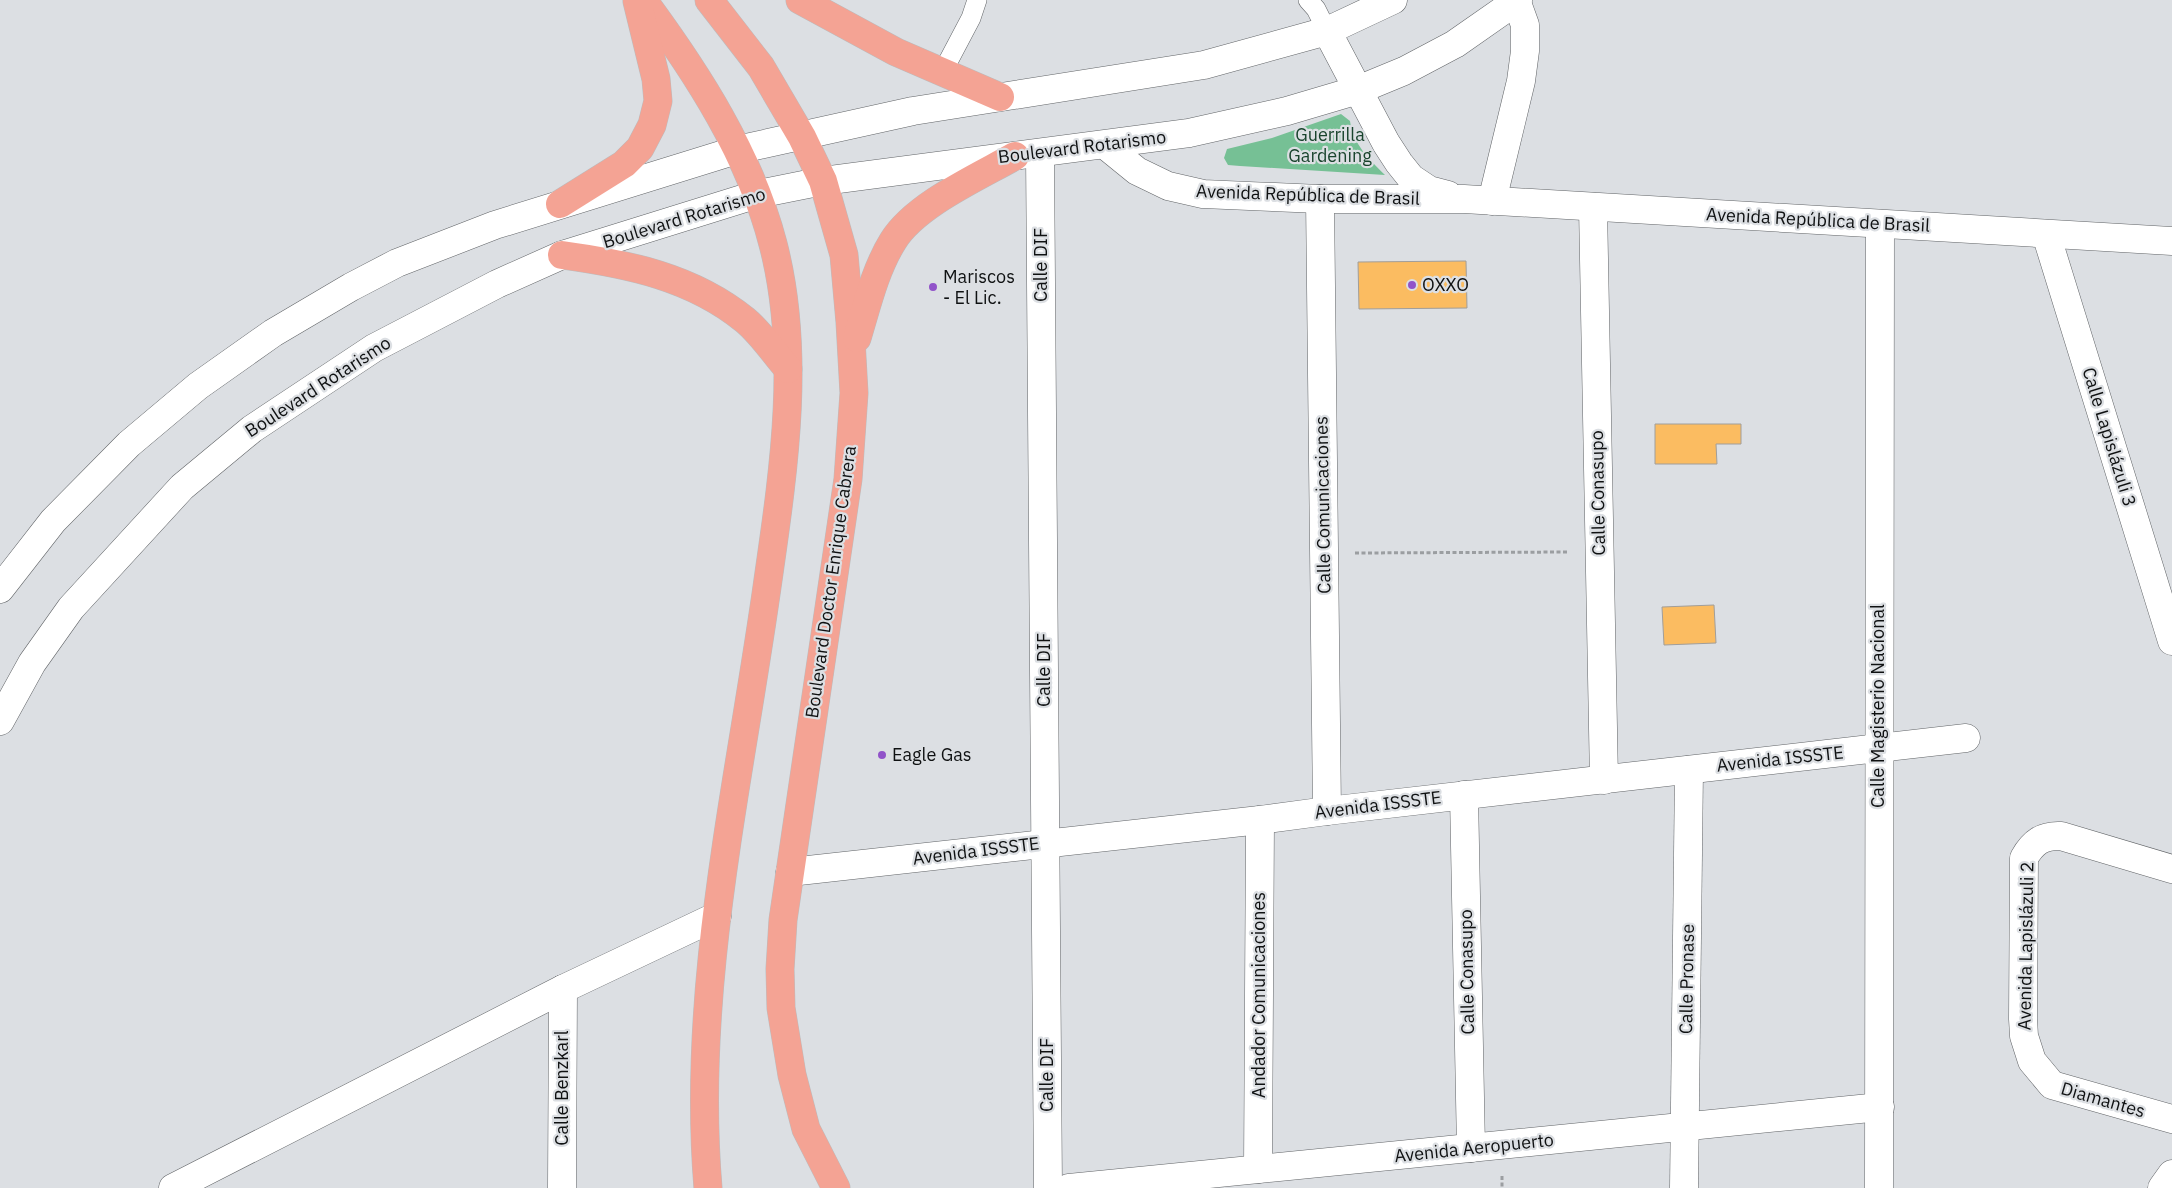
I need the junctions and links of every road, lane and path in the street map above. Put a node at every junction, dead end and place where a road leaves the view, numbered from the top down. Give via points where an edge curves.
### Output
1 (636, 0) edge
2 (643, 0) edge
3 (709, 0) edge
4 (800, 0) edge
5 (978, 0) edge
6 (1308, 0) edge
7 (1393, 0) edge
8 (1517, 0) edge
9 (1327, 31) junction
10 (942, 72) junction
11 (1358, 90) junction
12 (1000, 97) junction
13 (802, 137) junction
14 (1105, 145) junction
15 (737, 150) junction
16 (1028, 154) junction
17 (823, 181) junction
18 (758, 194) junction
19 (1320, 199) junction
20 (1464, 199) junction
21 (1492, 201) junction
22 (560, 204) junction
23 (1593, 207) junction
24 (1880, 224) junction
25 (2046, 234) junction
26 (2172, 241) edge
27 (562, 255) junction
28 (852, 354) junction
29 (788, 369) junction
30 (1599, 552) junction
31 (1324, 553) junction
32 (0, 589) edge
33 (2172, 641) edge
34 (0, 721) edge
35 (1966, 738) dead end
36 (1878, 748) junction
37 (1689, 770) junction
38 (1604, 780) junction
39 (1464, 795) junction
40 (1327, 811) junction
41 (1260, 820) junction
42 (1046, 843) junction
43 (2172, 869) edge
44 (790, 872) junction
45 (717, 916) junction
46 (563, 989) junction
47 (2039, 1072) joint
48 (1880, 1107) junction
49 (2172, 1120) edge
50 (1685, 1127) junction
51 (1471, 1148) junction
52 (1258, 1169) junction
53 (2172, 1174) edge
54 (173, 1188) edge
55 (562, 1188) edge
56 (708, 1188) edge
57 (836, 1188) edge
58 (1048, 1188) edge
59 (1069, 1188) edge
60 (1684, 1188) edge
61 (1880, 1188) edge
62 (2162, 1188) edge

1 - 22 main road via 656,79 658,101 652,125 640,148 624,164
2 - 15 main road via 702,86
3 - 13 main road, Boulevard Doctor Enrique Cabrera via 761,67
4 - 10 main road via 896,52
5 - 10 lane
6 - 9 lane
7 - 9 street
8 - 11 street, Boulevard Rotarismo via 1455,44 1404,72
8 - 21 street via 1525,25 1525,51 1521,81
9 - 11 street, Avenida República de Brasil
9 - 12 street via 1204,65
10 - 12 main road
11 - 14 street, Boulevard Rotarismo via 1287,111 1189,133
11 - 20 street, Avenida República de Brasil via 1386,143 1411,178 1429,190
12 - 13 street via 913,111
13 - 15 street
13 - 17 main road, Boulevard Doctor Enrique Cabrera
14 - 16 street, Boulevard Rotarismo
14 - 19 street, Avenida República de Brasil via 1137,171 1168,186 1203,194
15 - 18 main road
15 - 22 street
16 - 17 street, Boulevard Rotarismo
16 - 28 main road via 924,209 906,224 882,263
16 - 42 street, Calle DIF
17 - 18 street, Boulevard Rotarismo
17 - 28 main road, Boulevard Doctor Enrique Cabrera via 844,254
18 - 27 street, Boulevard Rotarismo
18 - 29 main road via 782,292
19 - 20 street, Avenida República de Brasil
19 - 31 street, Calle Comunicaciones
20 - 21 street, Avenida República de Brasil
21 - 23 street, Avenida República de Brasil
22 - 32 street via 495,225 398,263 273,333 198,386 129,444 53,521
23 - 24 street, Avenida República de Brasil
23 - 30 street, Calle Conasupo
24 - 25 street, Avenida República de Brasil
24 - 36 street, Calle Magisterio Nacional
25 - 26 street, Avenida República de Brasil
25 - 33 street, Calle Lapislázuli 3
27 - 29 main road via 647,270 714,298 746,320
27 - 34 street, Boulevard Rotarismo via 497,284 374,348 252,428 182,487 71,608 32,663
28 - 44 main road, Boulevard Doctor Enrique Cabrera via 854,393 848,479
29 - 45 main road via 777,519
30 - 31 path
30 - 38 street, Calle Conasupo
31 - 40 street, Calle Comunicaciones
35 - 36 street, Avenida ISSSTE
36 - 37 street, Avenida ISSSTE
36 - 48 street, Calle Magisterio Nacional
37 - 38 street, Avenida ISSSTE
37 - 50 street, Calle Pronase
38 - 39 street, Avenida ISSSTE
39 - 40 street, Avenida ISSSTE
39 - 51 street, Calle Conasupo
40 - 41 street, Avenida ISSSTE
41 - 42 street, Avenida ISSSTE
41 - 52 street, Andador Comunicaciones
42 - 44 street, Avenida ISSSTE
42 - 58 street, Calle DIF
43 - 47 street, Avenida Lapislázuli 2 via 2061,836 2050,835 2029,849 2024,858 2023,1018 2028,1049
44 - 57 main road, Boulevard Doctor Enrique Cabrera via 783,920 781,1008 792,1075 806,1129
45 - 46 street
45 - 56 main road via 704,1062
46 - 54 street
46 - 55 street, Calle Benzkarl
47 - 49 street, Diamantes via 2052,1085
48 - 50 street, Avenida Aeropuerto
48 - 61 street, Calle Magisterio Nacional
50 - 51 street, Avenida Aeropuerto
50 - 60 street, Calle Pronase
51 - 52 street, Avenida Aeropuerto
52 - 59 street, Avenida Aeropuerto
53 - 62 street

